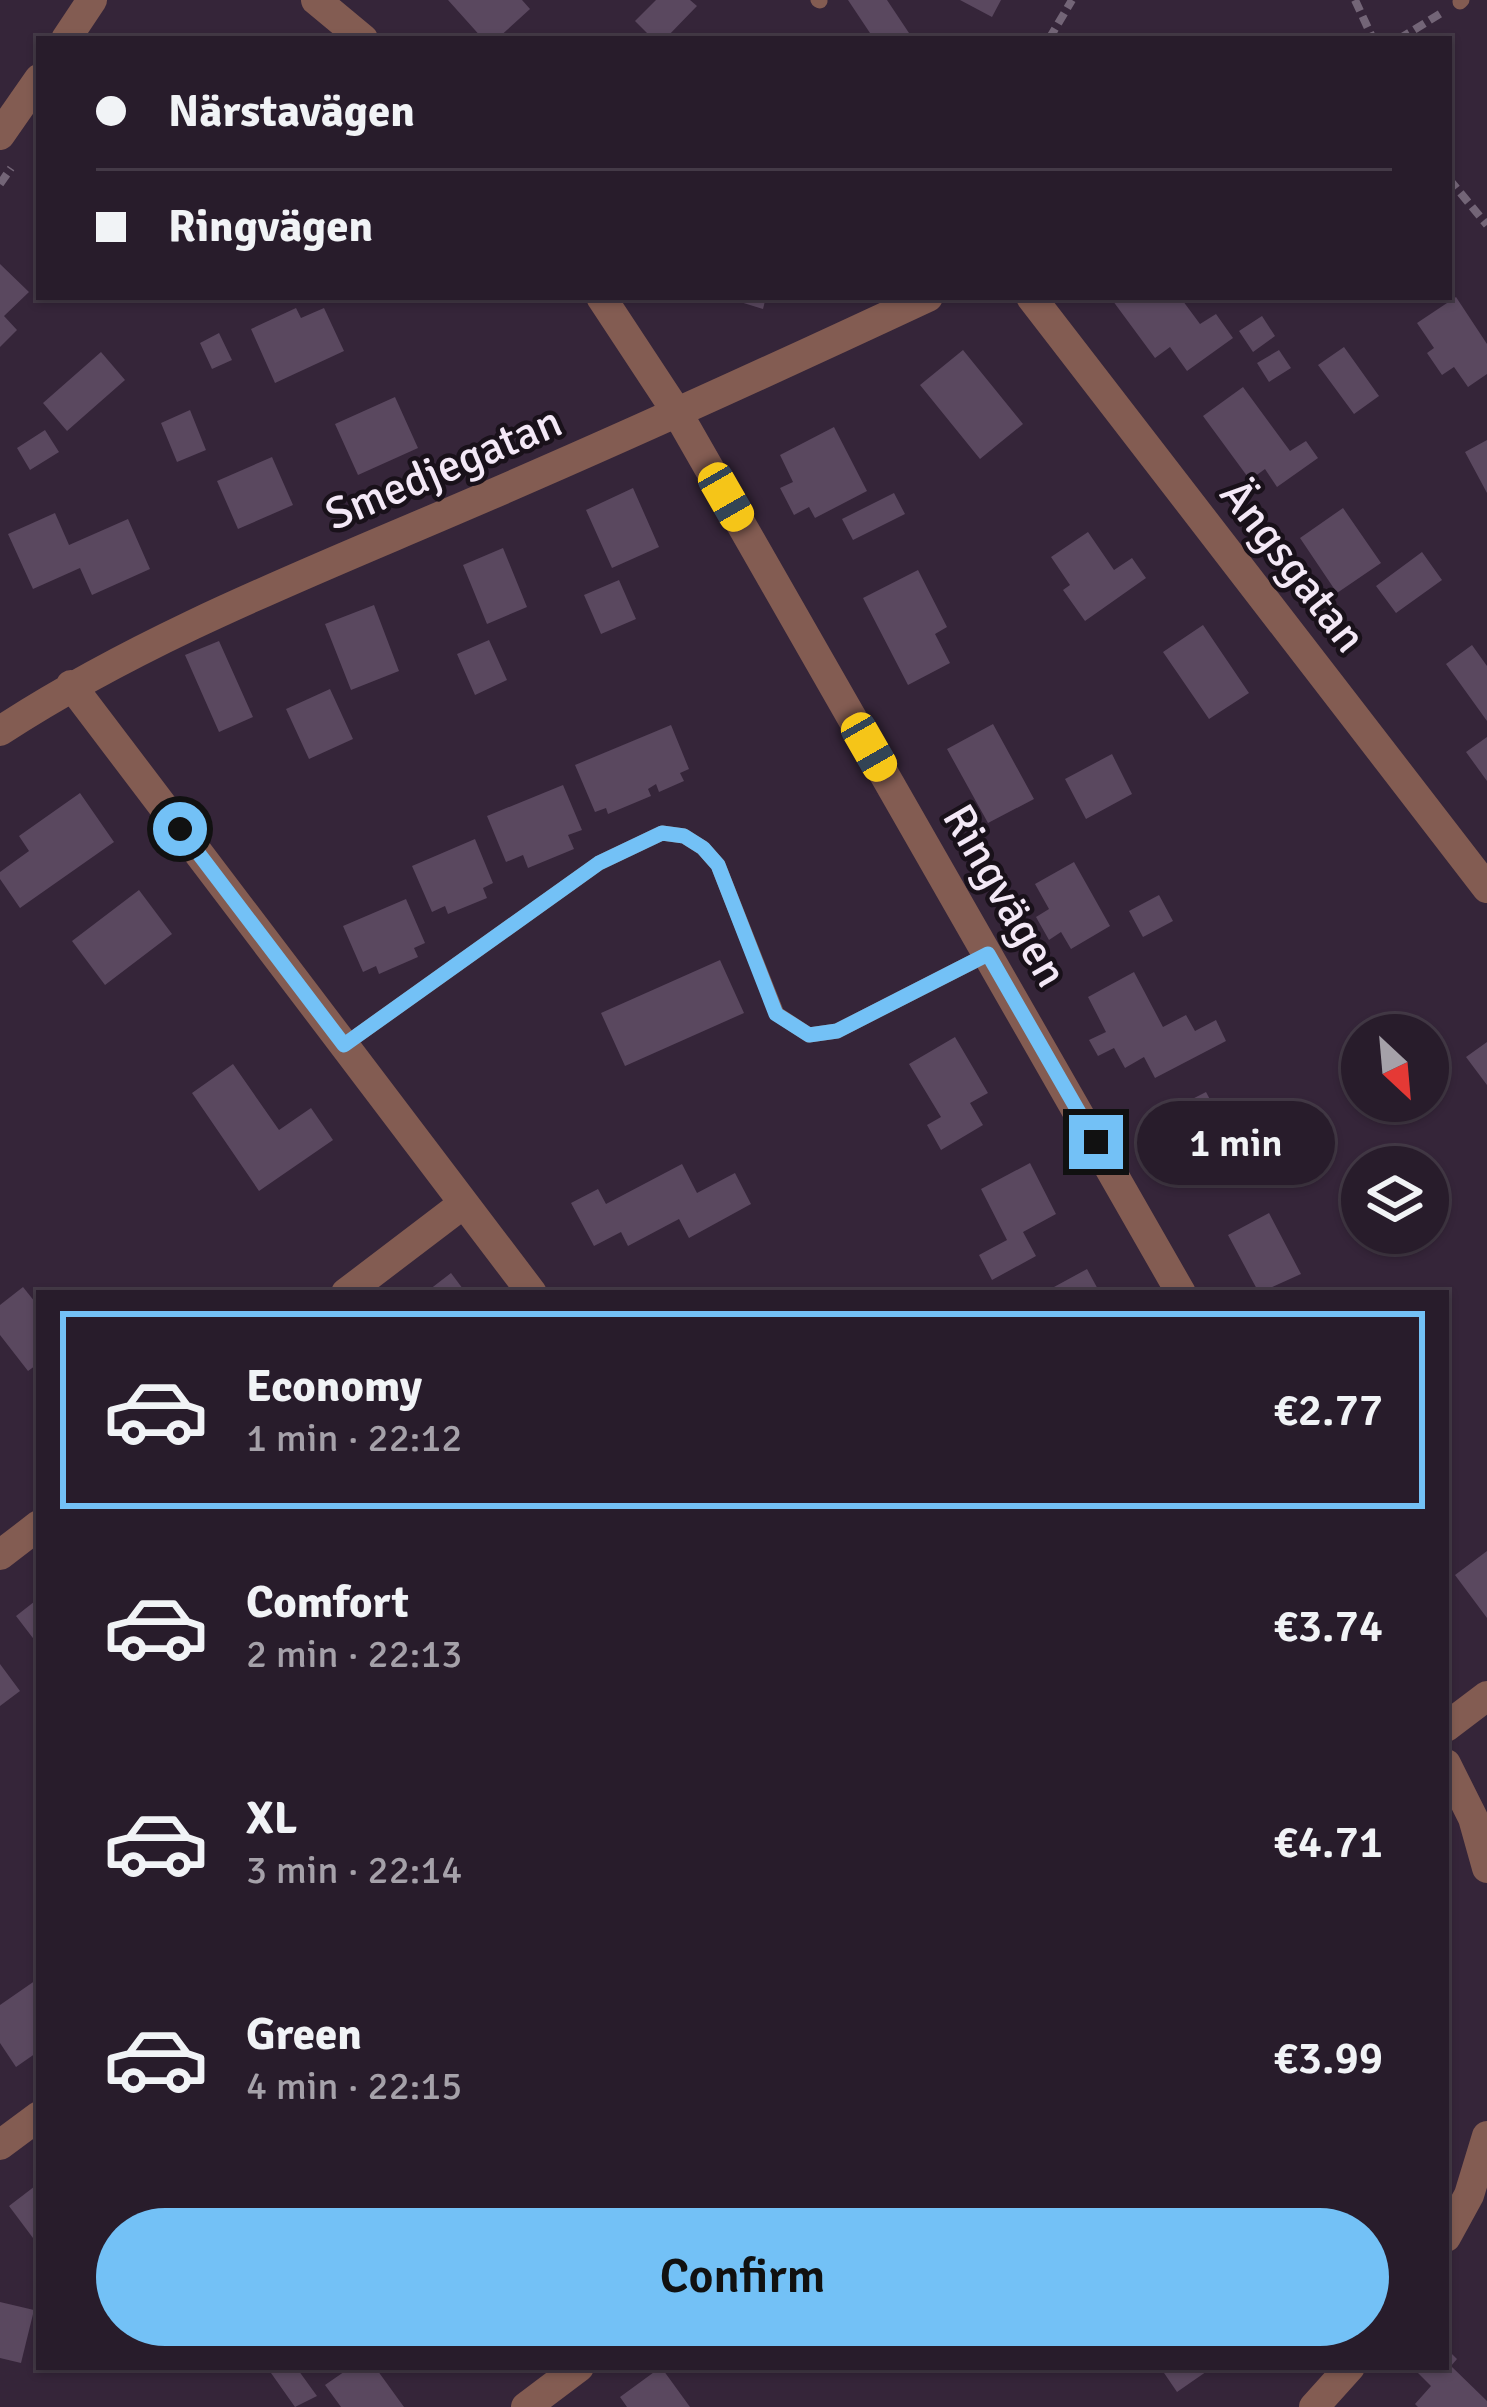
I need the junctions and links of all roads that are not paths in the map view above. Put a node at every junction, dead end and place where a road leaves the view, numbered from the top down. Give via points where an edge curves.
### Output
1 (92, 0) edge
2 (316, 0) edge
3 (68, 36) edge
4 (360, 36) edge
5 (36, 83) edge
6 (0, 135) edge
7 (603, 300) edge
8 (922, 300) edge
9 (1032, 300) edge
10 (678, 414) junction
11 (71, 685) junction
12 (0, 731) edge
13 (1487, 888) edge
14 (988, 954) junction
15 (344, 1045) junction
16 (464, 1204) junction
17 (350, 1290) edge
18 (530, 1290) edge
19 (1179, 1290) edge
20 (36, 1527) edge
21 (0, 1555) edge
22 (1487, 1696) edge
23 (1449, 1725) edge
24 (1449, 1770) edge
25 (1487, 1868) edge
26 (36, 2118) edge
27 (1487, 2135) edge
28 (0, 2145) edge
29 (1449, 2231) edge
30 (576, 2370) edge
31 (1347, 2370) edge
32 (526, 2407) edge
33 (1314, 2407) edge

1 - 3 street
2 - 4 street
5 - 6 street
7 - 10 street, Ringvägen
8 - 10 street, Smedjegatan
9 - 13 street, Ängsgatan
10 - 11 street, Smedjegatan via 174,632
10 - 14 street, Ringvägen
11 - 12 street, Smedjegatan
11 - 15 street
14 - 15 lane via 837,1031 809,1035 776,1014 718,865 684,836 662,833 599,863
14 - 19 street, Ringvägen
15 - 16 street
16 - 17 street
16 - 18 street
20 - 21 street
22 - 23 street
24 - 25 street
26 - 28 street
27 - 29 street
30 - 32 street
31 - 33 street

